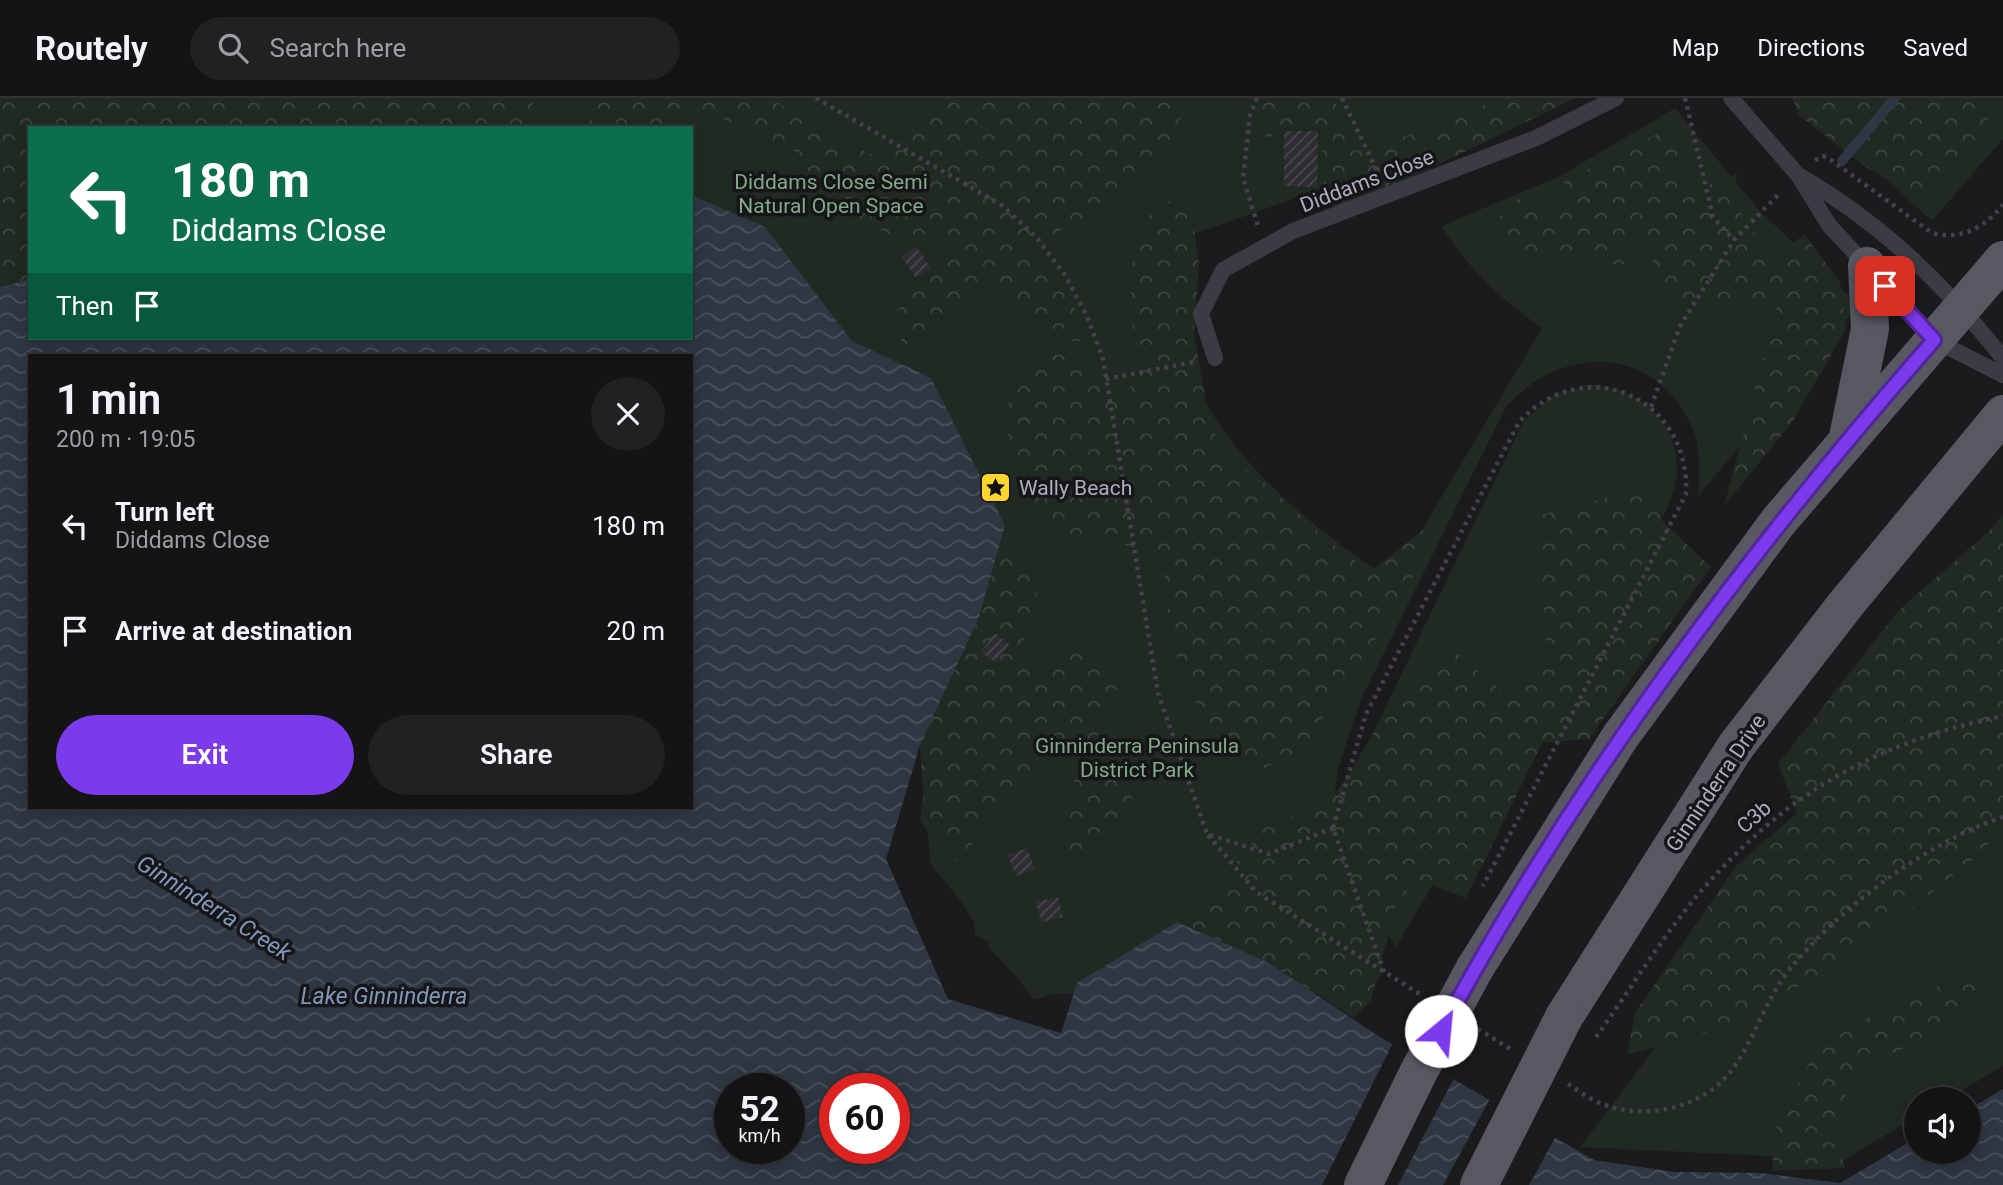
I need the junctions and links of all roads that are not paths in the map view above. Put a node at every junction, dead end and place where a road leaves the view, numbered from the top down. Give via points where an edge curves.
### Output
1 (1616, 98) edge
2 (1731, 98) edge
3 (1798, 175) junction
4 (2003, 260) edge
5 (1867, 266) junction
6 (1962, 307) junction
7 (1934, 340) junction
8 (1215, 358) road end
9 (2003, 358) edge
10 (2003, 375) edge
11 (2003, 414) edge
12 (1847, 439) junction
13 (1363, 1185) edge
14 (1479, 1185) edge

1 - 8 lane, Diddams Close via 1536,138 1293,232 1223,270 1201,314
2 - 3 lane
3 - 5 lane via 1829,225
3 - 6 lane via 1849,205
4 - 6 main road
5 - 7 lane
5 - 12 main road via 1870,329
6 - 7 main road
6 - 9 lane
7 - 10 lane
7 - 12 main road
11 - 14 main road, Ginninderra Drive, bridge via 1736,746 1564,1017
12 - 13 main road, bridge via 1778,522 1620,737 1475,968

